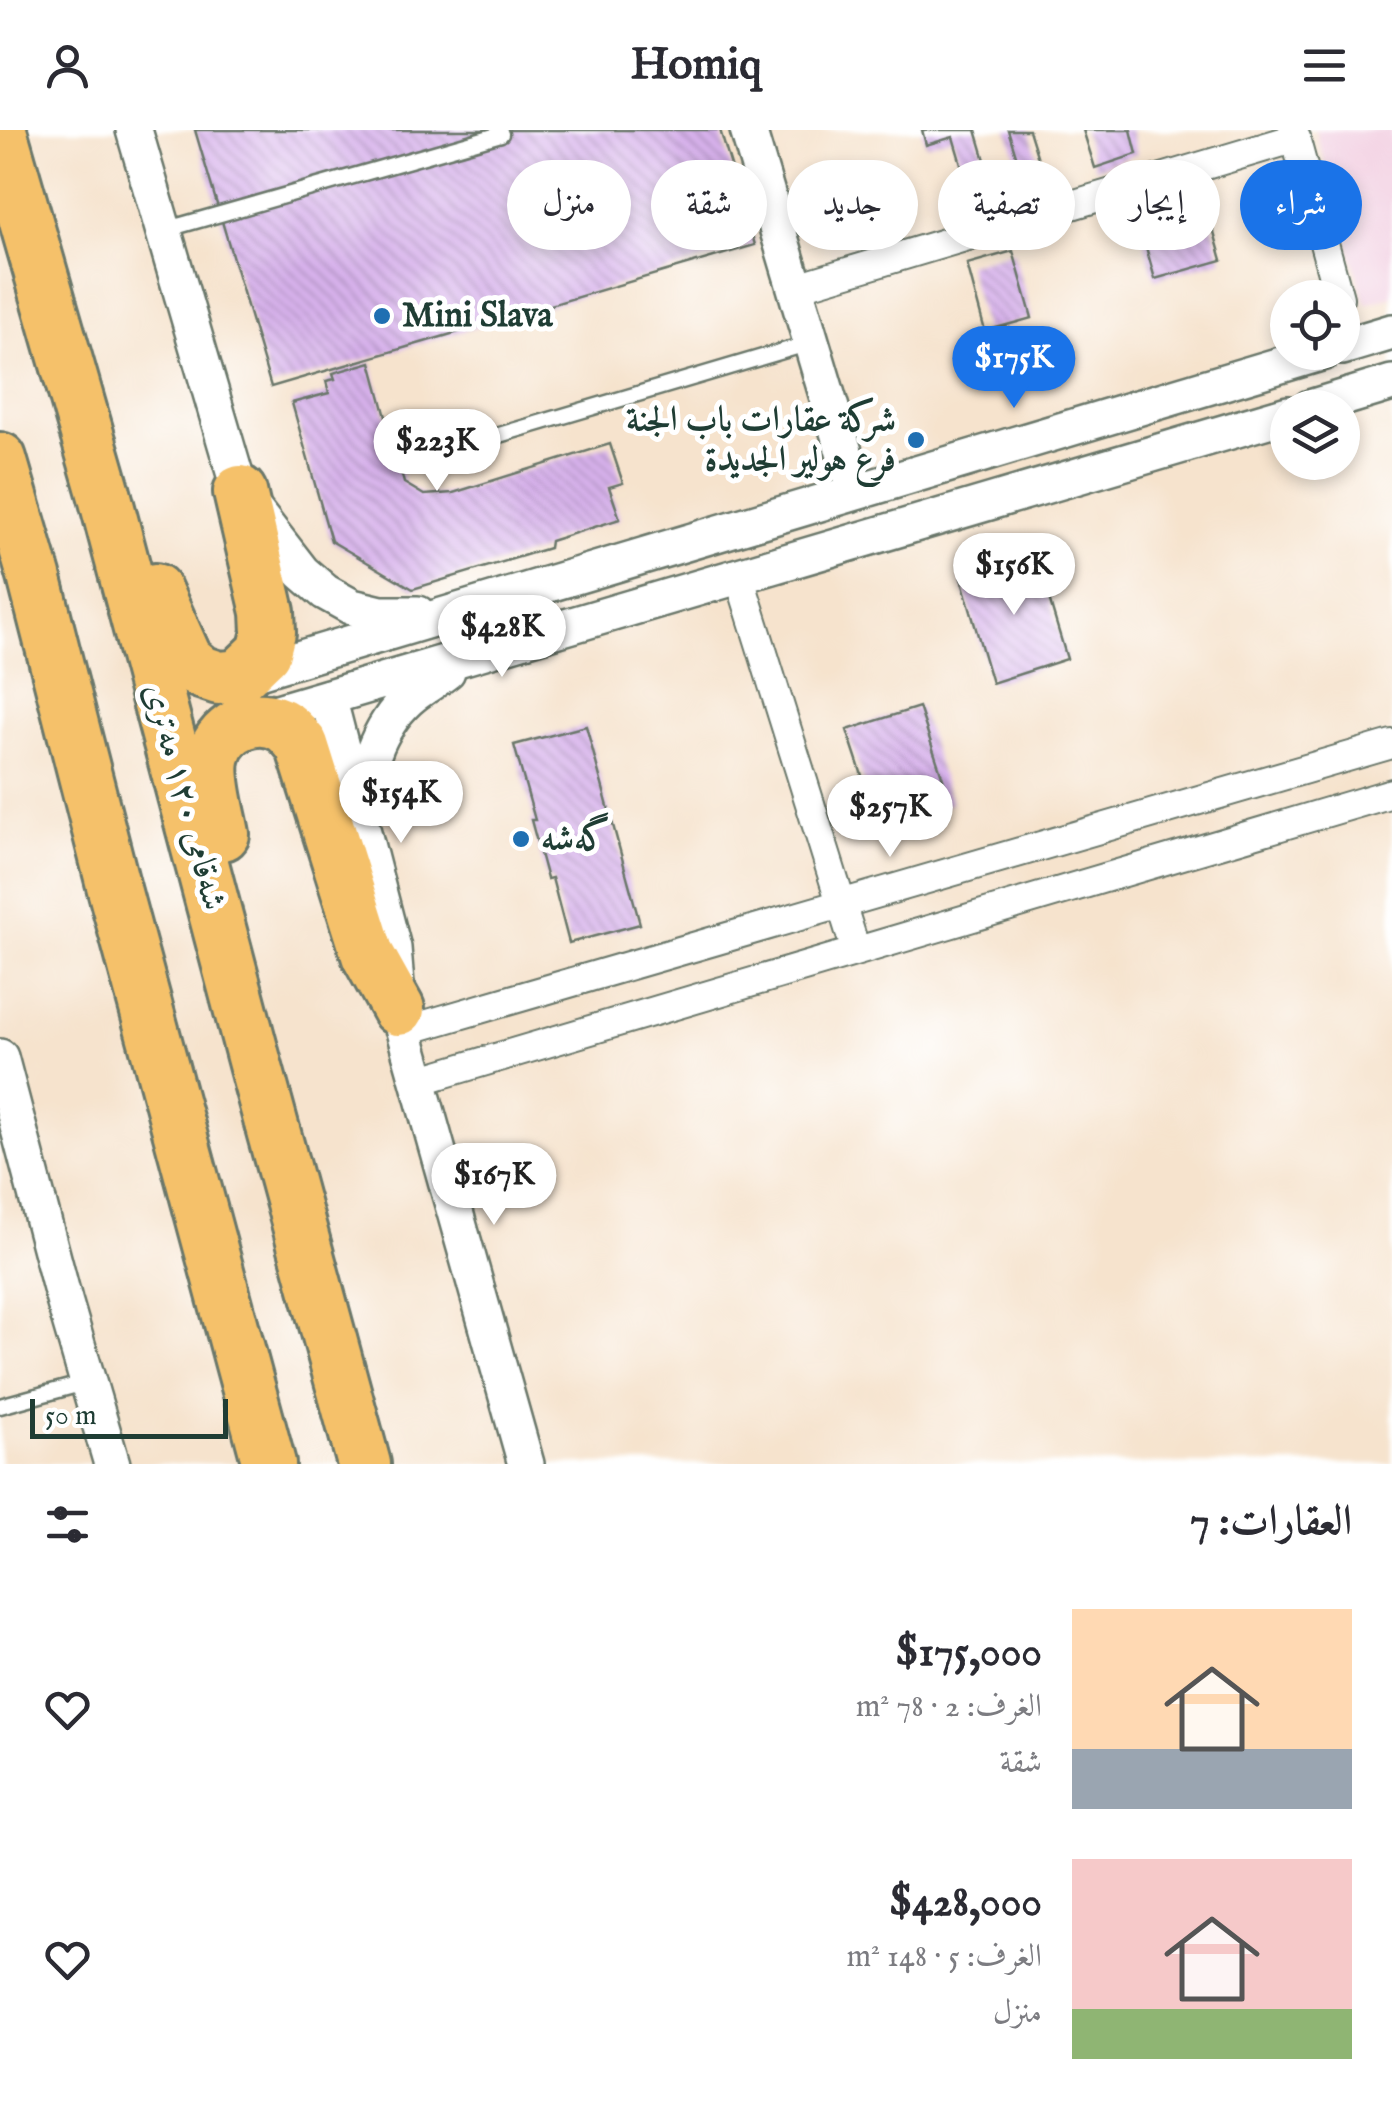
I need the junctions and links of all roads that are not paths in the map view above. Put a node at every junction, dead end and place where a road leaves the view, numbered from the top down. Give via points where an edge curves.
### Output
1 (134, 130) edge
2 (748, 130) edge
3 (0, 131) edge
4 (502, 134) dead end
5 (1295, 134) edge
6 (163, 230) junction
7 (1334, 280) edge
8 (794, 288) junction
9 (1392, 332) edge
10 (811, 342) junction
11 (1360, 342) edge
12 (1270, 369) edge
13 (1392, 384) edge
14 (1360, 393) edge
15 (1270, 419) edge
16 (498, 435) dead end
17 (0, 459) edge
18 (104, 492) junction
19 (240, 492) junction
20 (856, 492) junction
21 (614, 564) junction
22 (739, 576) junction
23 (568, 578) junction
24 (474, 606) junction
25 (633, 608) junction
26 (579, 624) junction
27 (472, 655) junction
28 (328, 697) junction
29 (227, 702) junction
30 (1392, 744) edge
31 (1392, 792) edge
32 (360, 818) junction
33 (842, 904) junction
34 (856, 952) junction
35 (401, 1020) junction
36 (0, 1056) edge
37 (255, 1064) junction
38 (418, 1081) junction
39 (88, 1382) junction
40 (0, 1406) edge
41 (112, 1464) edge
42 (270, 1464) edge
43 (364, 1464) edge
44 (526, 1464) edge

1 - 6 street
2 - 8 street
3 - 18 highway, شەقامی ١٢٠ مەتری
4 - 6 lane
5 - 7 street
5 - 8 street
6 - 19 street
8 - 10 street
9 - 11 street
10 - 16 lane
10 - 20 street
12 - 20 street
13 - 14 street
15 - 22 street
17 - 42 highway
18 - 29 highway via 181,651
18 - 37 highway, شەقامی ١٢٠ مەتری
19 - 24 street via 302,572 352,606 412,615
19 - 29 highway via 269,632 264,652
20 - 21 street
21 - 23 street
21 - 25 street via 610,591
22 - 25 street
22 - 33 street
23 - 24 street
23 - 26 street via 595,595 590,615
24 - 29 street
25 - 26 street
26 - 27 street
27 - 28 street
27 - 32 street via 412,695 391,718 373,753
28 - 29 street
28 - 32 street
29 - 35 highway via 276,723 302,745 368,954
29 - 37 highway via 213,774
30 - 33 street
31 - 34 street
32 - 35 street via 393,948
33 - 34 street
33 - 35 street
34 - 38 street
35 - 38 street
36 - 39 street
37 - 43 highway, شەقامی ١٢٠ مەتری
38 - 44 street
39 - 40 lane
39 - 41 street

